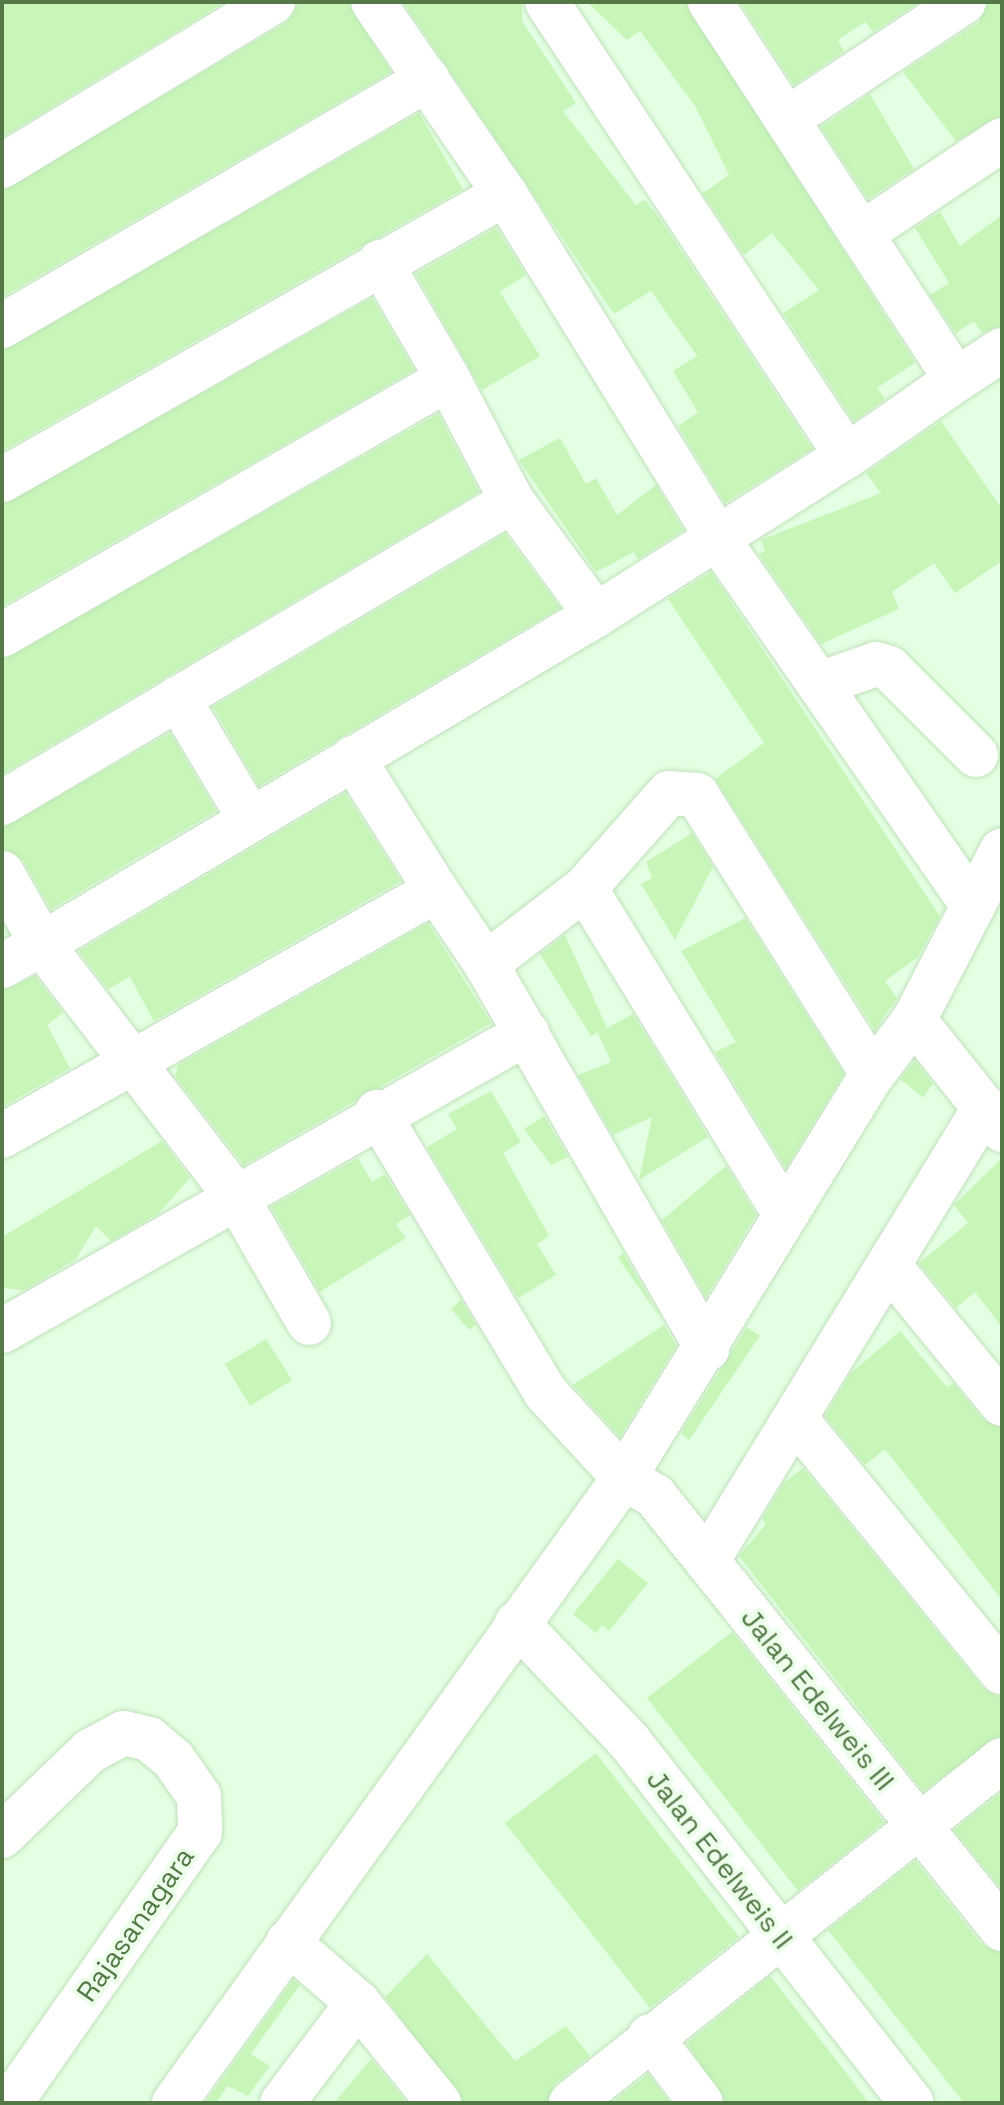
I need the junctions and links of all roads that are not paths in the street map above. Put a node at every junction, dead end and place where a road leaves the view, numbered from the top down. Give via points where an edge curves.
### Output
1 (273, 2) edge
2 (373, 2) edge
3 (547, 2) edge
4 (964, 2) edge
5 (714, 3) edge
6 (428, 79) junction
7 (787, 119) junction
8 (1002, 140) edge
9 (2, 166) edge
10 (505, 194) junction
11 (861, 234) junction
12 (380, 262) junction
13 (2, 326) edge
14 (1002, 350) edge
15 (448, 379) junction
16 (956, 380) junction
17 (847, 456) junction
18 (2, 480) edge
19 (512, 501) junction
20 (718, 539) junction
21 (596, 615) junction
22 (2, 635) edge
23 (832, 679) junction
24 (178, 698) junction
25 (976, 755) dead end
26 (353, 758) junction
27 (2, 803) edge
28 (248, 816) junction
29 (1002, 850) edge
30 (2, 873) edge
31 (585, 888) junction
32 (436, 890) junction
33 (973, 906) junction
34 (42, 944) junction
35 (486, 964) junction
36 (2, 966) edge
37 (920, 1028) junction
38 (527, 1033) junction
39 (136, 1059) junction
40 (873, 1074) junction
41 (987, 1109) edge
42 (377, 1112) junction
43 (2, 1136) edge
44 (235, 1195) junction
45 (785, 1214) junction
46 (890, 1267) junction
47 (309, 1323) dead end
48 (2, 1331) edge
49 (707, 1349) junction
50 (1002, 1404) edge
51 (797, 1421) junction
52 (639, 1487) junction
53 (700, 1552) junction
54 (535, 1642) junction
55 (1002, 1672) edge
56 (1002, 1760) edge
57 (919, 1826) junction
58 (2, 1836) edge
59 (1002, 1929) edge
60 (778, 1935) junction
61 (288, 1942) junction
62 (358, 2003) junction
63 (650, 2036) junction
64 (10, 2103) edge
65 (174, 2103) edge
66 (282, 2103) edge
67 (439, 2103) edge
68 (571, 2103) edge
69 (701, 2103) edge
70 (912, 2103) edge

1 - 9 street
2 - 6 street
3 - 17 street
4 - 7 street
5 - 7 street
6 - 10 street
6 - 13 street
7 - 11 street
8 - 11 street
10 - 12 street
10 - 20 street
11 - 16 street
12 - 15 street
12 - 18 street
14 - 16 street
15 - 19 street
15 - 22 street
16 - 17 street
17 - 20 street
19 - 21 street
19 - 24 street
20 - 21 street
20 - 23 street
21 - 26 street
23 - 25 street via 889,668
23 - 33 street
24 - 27 street
24 - 28 street
26 - 28 street
26 - 32 street
28 - 34 street
29 - 33 street
30 - 34 street
31 - 35 street
31 - 40 street via 669,793 697,795
31 - 45 street
32 - 35 street
32 - 39 street
33 - 37 street
34 - 36 street
34 - 39 street
35 - 38 street
37 - 40 street
37 - 41 street
38 - 42 street
38 - 49 street
39 - 43 street
39 - 44 street
40 - 45 street
41 - 46 street
42 - 44 street
42 - 52 street, Jalan Edelweis III via 545,1392
44 - 47 street
44 - 48 street
45 - 49 street
46 - 50 street
46 - 51 street
49 - 52 street
51 - 53 street
51 - 55 street
52 - 53 street, Jalan Edelweis III
52 - 54 street
53 - 57 street, Jalan Edelweis III
54 - 60 street, Jalan Edelweis II via 629,1741
54 - 61 street via 346,1856
56 - 57 street
57 - 59 street, Jalan Edelweis III
57 - 60 street
58 - 64 street, Rajasanagara via 90,1751 124,1733 149,1739 173,1759 199,1796 200,1832
60 - 63 street
60 - 70 street, Jalan Edelweis II
61 - 62 street
61 - 65 street
62 - 66 street
62 - 67 street
63 - 68 street
63 - 69 street

